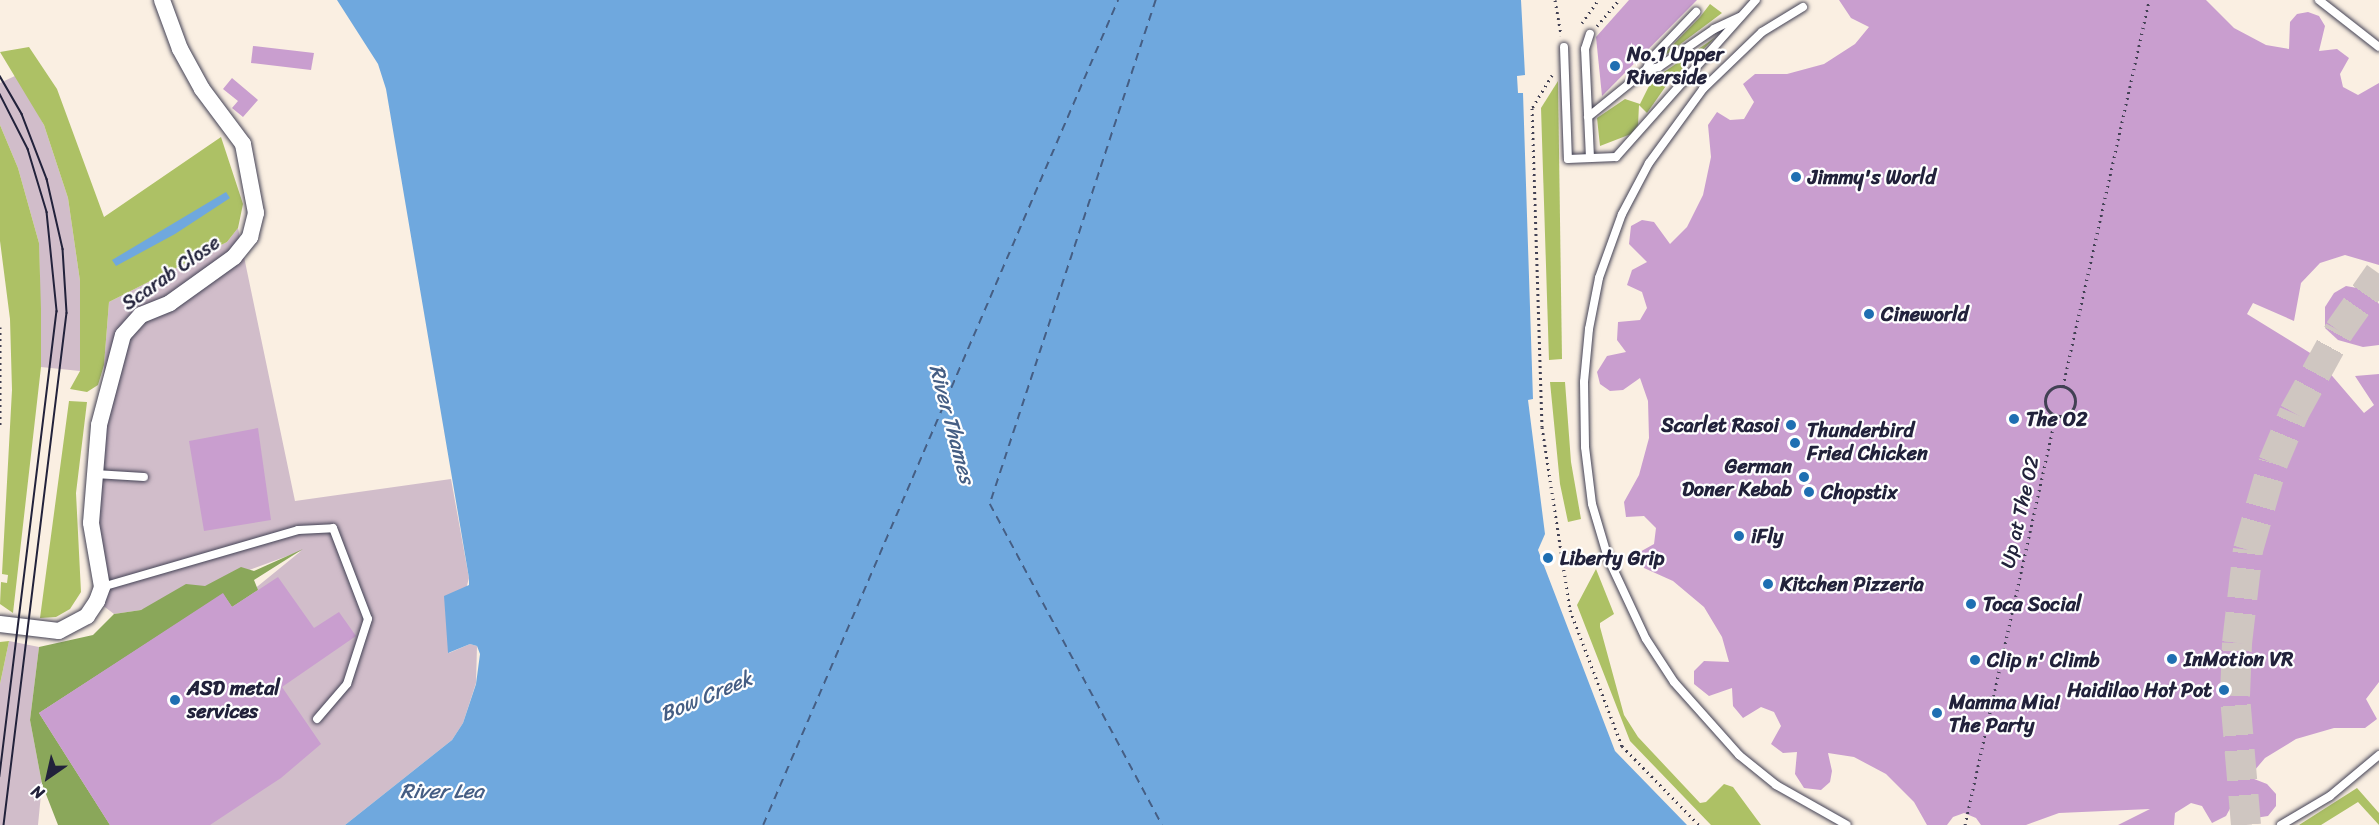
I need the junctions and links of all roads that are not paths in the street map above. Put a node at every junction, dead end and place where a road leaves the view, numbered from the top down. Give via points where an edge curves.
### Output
1 (162, 0) edge
2 (1756, 0) edge
3 (2319, 0) edge
4 (1803, 7) dead end
5 (1696, 12) dead end
6 (1746, 14) junction
7 (1590, 34) road end
8 (1564, 47) dead end
9 (2379, 47) edge
10 (1646, 70) junction
11 (1587, 117) junction
12 (1590, 158) junction
13 (95, 474) junction
14 (144, 477) dead end
15 (102, 587) junction
16 (0, 624) edge
17 (317, 719) dead end
18 (2379, 755) edge
19 (1847, 825) edge
20 (2281, 825) edge

1 - 13 street, Scarab Close via 180,49 202,89 243,144 256,213 250,237 234,257 170,303 141,315 123,335 99,425
2 - 6 lane
3 - 9 lane
4 - 19 lane via 1762,32 1702,89 1649,163 1622,214 1599,278 1589,328 1584,382 1585,447 1592,504 1608,558 1646,639 1674,682 1740,755 1776,785
5 - 10 lane via 1652,58
6 - 10 lane via 1714,29 1659,67
6 - 12 lane via 1704,56 1635,140 1616,157
7 - 11 lane via 1585,49
8 - 12 lane via 1568,159
10 - 11 lane
11 - 12 lane
13 - 14 lane
13 - 15 street, Scarab Close via 91,523
15 - 16 street via 87,616 58,631
15 - 17 lane via 298,530 333,528 368,620 347,684
18 - 20 lane via 2330,796

